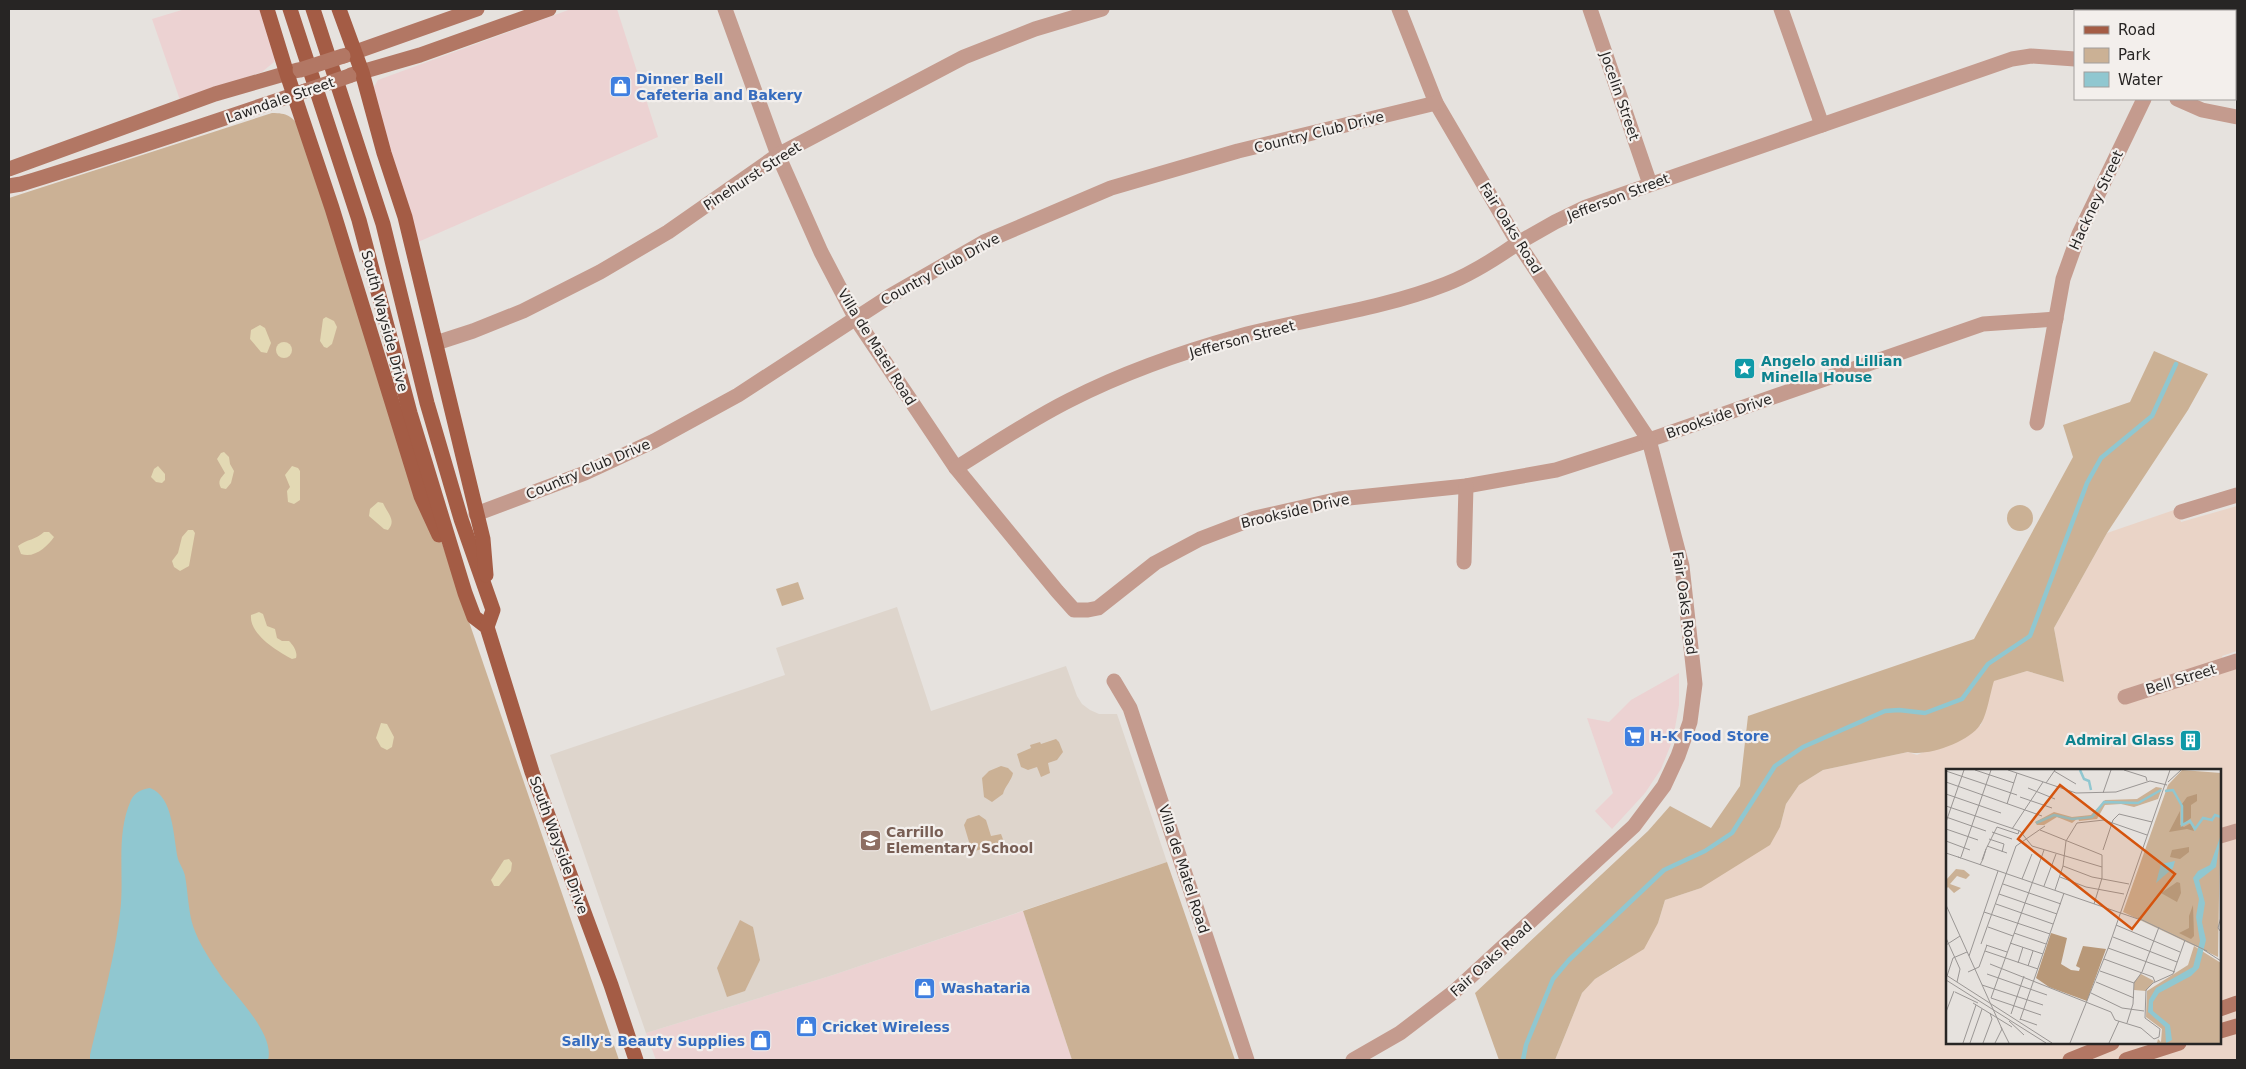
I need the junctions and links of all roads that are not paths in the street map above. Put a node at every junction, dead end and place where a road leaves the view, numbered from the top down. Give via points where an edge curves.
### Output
1 (267, 9) edge
2 (290, 9) edge
3 (313, 9) edge
4 (339, 9) edge
5 (477, 9) edge
6 (547, 9) edge
7 (725, 9) edge
8 (1102, 9) edge
9 (1399, 9) edge
10 (1590, 9) edge
11 (1781, 9) edge
12 (349, 54) junction
13 (2074, 59) edge
14 (293, 72) junction
15 (355, 74) junction
16 (300, 92) junction
17 (2144, 100) edge
18 (2178, 100) edge
19 (1436, 103) junction
20 (2237, 117) edge
21 (1822, 125) junction
22 (84, 141) junction
23 (778, 155) junction
24 (91, 163) junction
25 (9, 169) edge
26 (1650, 184) junction
27 (9, 186) edge
28 (1518, 243) junction
29 (856, 319) junction
30 (2056, 319) junction
31 (436, 343) junction
32 (2037, 423) dead end
33 (1649, 440) junction
34 (956, 468) junction
35 (1466, 486) junction
36 (2237, 495) edge
37 (2181, 512) dead end
38 (476, 514) junction
39 (1464, 562) dead end
40 (465, 593) junction
41 (488, 596) junction
42 (1088, 610) joint
43 (487, 628) junction
44 (2237, 661) edge
45 (1114, 681) dead end
46 (2125, 697) dead end
47 (2237, 830) edge
48 (2221, 836) edge
49 (2237, 1003) edge
50 (2221, 1009) edge
51 (2237, 1026) edge
52 (2221, 1031) edge
53 (2110, 1044) edge
54 (2176, 1044) edge
55 (636, 1060) edge
56 (1247, 1060) edge
57 (1353, 1060) edge
58 (2070, 1060) edge
59 (2126, 1060) edge

1 - 14 main road
2 - 40 main road, South Wayside Drive via 359,220 410,414
3 - 41 main road, South Wayside Drive via 383,224 427,402 461,519
4 - 12 main road
5 - 12 main road, Lawndale Street
6 - 15 main road, Lawndale Street via 420,55
7 - 23 street, Villa de Matel Road
8 - 23 street, Pinehurst Street via 1035,29 964,58
9 - 19 street, Fair Oaks Road
10 - 26 street, Jocelin Street
11 - 21 street
12 - 14 main road, Lawndale Street, bridge
12 - 15 main road
13 - 21 street, Jefferson Street via 2031,56 2012,59
14 - 16 main road
14 - 22 main road, Lawndale Street via 215,94
15 - 16 main road, Lawndale Street, bridge
15 - 31 main road via 405,217
16 - 24 main road, Lawndale Street
16 - 40 main road via 332,208 421,496
17 - 30 street, Hackney Street via 2079,234 2063,279
18 - 20 street via 2202,110
19 - 28 street, Fair Oaks Road
19 - 29 street, Country Club Drive via 1238,151 1112,188 984,242
21 - 26 street, Jefferson Street
22 - 24 main road
22 - 25 main road, Lawndale Street
23 - 29 street, Villa de Matel Road via 821,252
23 - 31 street, Pinehurst Street via 668,232 600,272 522,311
24 - 27 main road, Lawndale Street
26 - 28 street, Jefferson Street via 1586,207
28 - 33 street, Fair Oaks Road
28 - 34 street, Jefferson Street via 1483,267 1447,284 1383,303 1239,336 1114,380 1024,425
29 - 34 street, Villa de Matel Road
29 - 38 street, Country Club Drive via 738,395 654,441 585,473
30 - 32 street, Hackney Street
30 - 33 street, Brookside Drive via 1983,324
31 - 38 main road
33 - 35 street, Brookside Drive via 1556,470
33 - 57 street, Fair Oaks Road via 1682,566 1695,684 1690,722 1664,786 1634,826 1462,986 1400,1033
34 - 42 street, Villa de Matel Road via 1057,592 1074,610
35 - 39 street
35 - 42 street, Brookside Drive via 1339,499 1255,518 1200,539 1155,563 1107,603
36 - 37 street
38 - 41 main road via 483,539
40 - 43 main road, South Wayside Drive via 474,617
41 - 43 main road, South Wayside Drive via 493,610
43 - 55 main road, South Wayside Drive via 532,772
44 - 46 street, Bell Street
45 - 56 street, Villa de Matel Road via 1130,708
47 - 48 street
49 - 50 main road
51 - 52 main road
53 - 58 main road
54 - 59 main road

